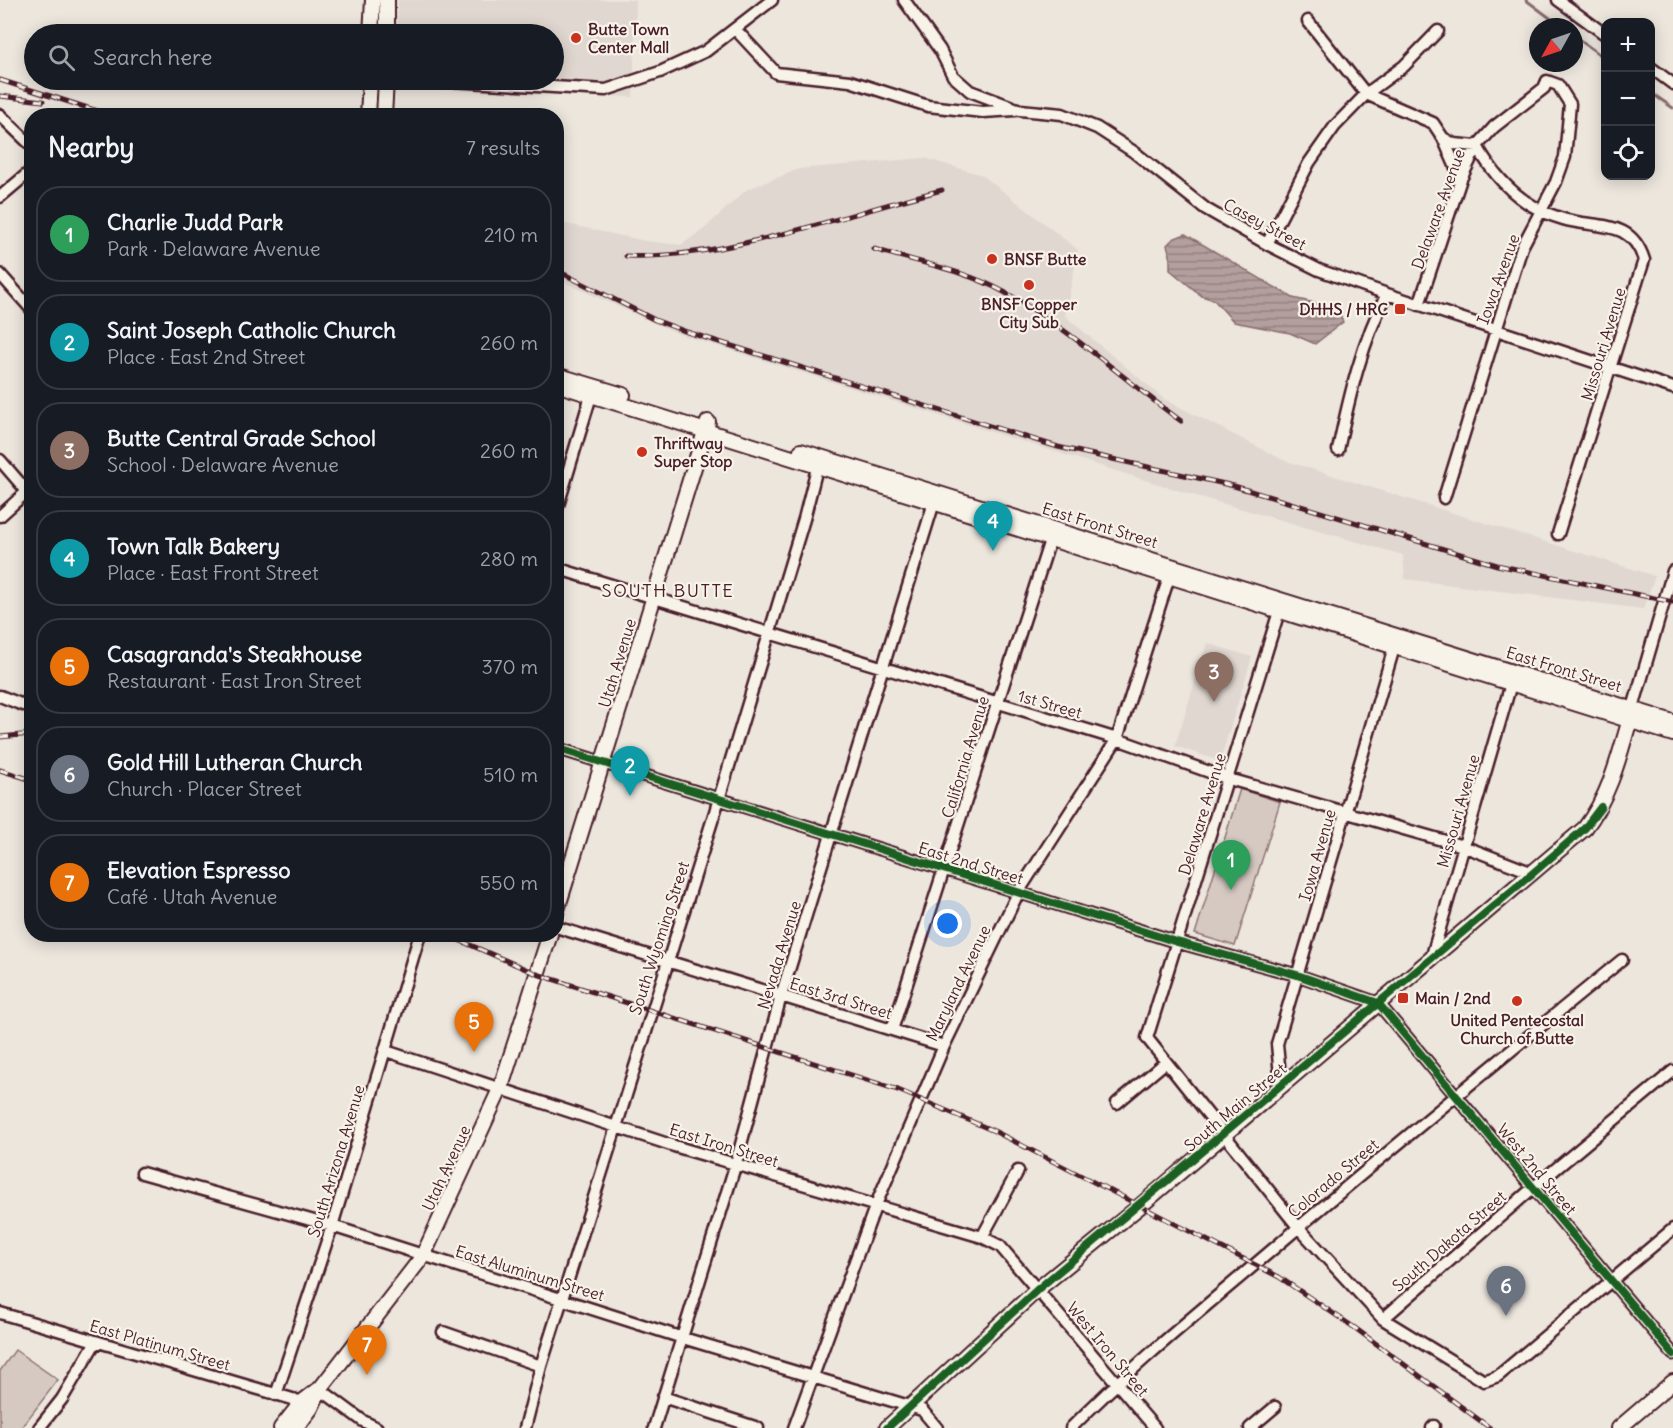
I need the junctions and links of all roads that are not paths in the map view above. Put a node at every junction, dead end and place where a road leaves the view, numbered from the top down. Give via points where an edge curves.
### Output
1 (373, 0) edge
2 (387, 0) edge
3 (772, 0) edge
4 (904, 0) edge
5 (1558, 0) edge
6 (1308, 21) dead end
7 (372, 24) edge
8 (387, 24) edge
9 (736, 30) junction
10 (1438, 32) dead end
11 (1601, 32) edge
12 (1655, 71) edge
13 (1547, 81) joint
14 (1673, 84) edge
15 (564, 88) edge
16 (369, 90) edge
17 (385, 90) edge
18 (1366, 94) junction
19 (368, 108) edge
20 (384, 108) edge
21 (1020, 110) junction
22 (0, 115) edge
23 (24, 138) edge
24 (1443, 138) junction
25 (1477, 146) junction
26 (24, 177) edge
27 (1461, 179) junction
28 (0, 197) edge
29 (1542, 210) junction
30 (1267, 244) junction
31 (0, 274) edge
32 (1387, 294) junction
33 (24, 301) edge
34 (1419, 305) junction
35 (1495, 332) junction
36 (1612, 369) junction
37 (564, 378) edge
38 (564, 386) edge
39 (1673, 388) edge
40 (593, 391) junction
41 (707, 426) junction
42 (1338, 450) dead end
43 (0, 460) edge
44 (819, 461) junction
45 (24, 486) edge
46 (564, 486) edge
47 (24, 497) edge
48 (935, 498) junction
49 (1444, 498) dead end
50 (0, 516) edge
51 (1052, 533) junction
52 (1558, 534) dead end
53 (564, 570) edge
54 (1171, 570) junction
55 (1673, 571) edge
56 (653, 598) junction
57 (1281, 605) junction
58 (768, 633) junction
59 (1396, 640) junction
60 (882, 669) junction
61 (1513, 676) junction
62 (0, 696) edge
63 (24, 704) edge
64 (997, 704) junction
65 (1632, 713) junction
66 (1673, 722) edge
67 (1673, 734) edge
68 (1117, 739) junction
69 (564, 751) edge
70 (603, 765) junction
71 (1228, 778) junction
72 (719, 799) junction
73 (1345, 814) junction
74 (832, 834) junction
75 (1463, 846) junction
76 (945, 869) junction
77 (1533, 873) junction
78 (564, 888) edge
79 (1019, 891) junction
80 (564, 929) edge
81 (418, 942) edge
82 (547, 942) edge
83 (1177, 942) junction
84 (1431, 959) junction
85 (667, 960) junction
86 (1622, 960) dead end
87 (1298, 975) junction
88 (781, 996) junction
89 (1378, 1003) junction
90 (892, 1030) junction
91 (944, 1046) junction
92 (386, 1051) junction
93 (1166, 1062) junction
94 (1673, 1071) edge
95 (1281, 1086) junction
96 (501, 1088) junction
97 (1456, 1094) junction
98 (1117, 1103) dead end
99 (616, 1127) junction
100 (1224, 1134) junction
101 (736, 1163) junction
102 (1018, 1171) dead end
103 (142, 1173) dead end
104 (1534, 1187) junction
105 (875, 1207) junction
106 (333, 1226) junction
107 (1298, 1227) junction
108 (1673, 1229) edge
109 (982, 1237) junction
110 (423, 1256) junction
111 (1612, 1281) junction
112 (1038, 1289) junction
113 (564, 1299) junction
114 (0, 1313) edge
115 (1383, 1319) junction
116 (443, 1332) dead end
117 (683, 1338) junction
118 (95, 1343) junction
119 (1673, 1354) edge
120 (541, 1366) junction
121 (813, 1377) junction
122 (1116, 1382) junction
123 (1673, 1382) edge
124 (320, 1389) junction
125 (276, 1395) junction
126 (663, 1397) junction
127 (307, 1404) junction
128 (909, 1406) junction
129 (1275, 1407) dead end
130 (39, 1428) edge
131 (281, 1428) edge
132 (296, 1428) edge
133 (377, 1428) edge
134 (525, 1428) edge
135 (654, 1428) edge
136 (758, 1428) edge
137 (794, 1428) edge
138 (887, 1428) edge
139 (937, 1428) edge
140 (1071, 1428) edge
141 (1155, 1428) edge
142 (1250, 1428) edge
143 (1619, 1428) edge

1 - 7 main road
2 - 8 main road
3 - 9 street
4 - 21 street, Casey Street via 940,50 953,76 970,91
5 - 11 street
6 - 18 street
9 - 15 street via 706,51 660,72 606,90
9 - 21 street via 776,73 850,81 928,106 983,112
10 - 18 street via 1404,66
12 - 14 street
13 - 25 street, Delaware Avenue via 1544,88
13 - 29 street, Iowa Avenue via 1558,85 1570,104 1565,157
16 - 19 main road
17 - 20 main road
18 - 24 street via 1434,123
18 - 30 street via 1335,126 1309,163
21 - 30 street, Casey Street via 1062,114 1097,128 1206,209
22 - 23 street
24 - 25 street via 1454,144
24 - 27 street
25 - 27 street, Delaware Avenue
25 - 29 street via 1512,193
26 - 28 street
27 - 34 street, Delaware Avenue
29 - 35 street, Iowa Avenue via 1522,247
29 - 36 street, Missouri Avenue via 1564,220 1625,231 1640,248 1643,265
30 - 32 street, Casey Street via 1319,270
31 - 33 street
32 - 34 street, Casey Street
32 - 42 street via 1376,314 1350,392
34 - 35 street, Casey Street
35 - 36 street, Casey Street
35 - 49 street, Iowa Avenue
36 - 39 street, Casey Street
36 - 52 street, Missouri Avenue
37 - 40 main road, East Front Street
38 - 40 main road, East Front Street
40 - 41 main road, East Front Street
40 - 46 street
41 - 44 main road, East Front Street
41 - 56 main road, Utah Avenue
43 - 45 street
44 - 48 main road, East Front Street
44 - 58 street, South Wyoming Street
47 - 50 street
48 - 51 main road, East Front Street
48 - 60 street, Nevada Avenue
51 - 54 main road, East Front Street
51 - 64 street, California Avenue
53 - 56 street, 1st Street
54 - 57 main road, East Front Street
54 - 68 street, Maryland Avenue
55 - 65 street
56 - 58 street, 1st Street
56 - 70 main road, Utah Avenue
57 - 59 main road, East Front Street
57 - 71 street, Delaware Avenue
58 - 60 street, 1st Street
58 - 72 street, South Wyoming Street
59 - 61 main road, East Front Street
59 - 73 street, Iowa Avenue
60 - 64 street, 1st Street
60 - 74 street, Nevada Avenue
61 - 65 main road, East Front Street
61 - 75 street, Missouri Avenue
62 - 63 street
64 - 68 street, 1st Street
64 - 76 street, California Avenue
65 - 66 main road
65 - 67 main road
65 - 77 main road, South Main Street via 1601,807 1585,828
68 - 71 street, 1st Street
68 - 79 street, Maryland Avenue
69 - 70 street, East 2nd Street
70 - 72 street, East 2nd Street
70 - 78 main road, Utah Avenue
71 - 73 street, 1st Street
71 - 83 street, Delaware Avenue
72 - 74 street, East 2nd Street
72 - 85 street, South Wyoming Street
73 - 75 street, 1st Street
73 - 87 street, Iowa Avenue
74 - 76 street, East 2nd Street
74 - 88 street, Nevada Avenue
75 - 77 street, 1st Street
75 - 84 street, Missouri Avenue
76 - 79 street, East 2nd Street
76 - 90 street, California Avenue
77 - 84 main road, South Main Street
79 - 83 street, East 2nd Street
79 - 91 street, Maryland Avenue
80 - 85 street, East 3rd Street
81 - 92 street, South Arizona Avenue
82 - 96 main road, Utah Avenue
83 - 87 street, East 2nd Street
83 - 93 street, Delaware Avenue via 1147,1038
84 - 89 main road, South Main Street
85 - 88 street, East 3rd Street
85 - 99 street, South Wyoming Street
86 - 97 street, Colorado Street
87 - 89 street, East 2nd Street
87 - 95 street, Iowa Avenue via 1277,1044
88 - 90 street, East 3rd Street
88 - 101 street, Nevada Avenue
89 - 95 main road, South Main Street
89 - 97 street, West 2nd Street
90 - 91 street, East 3rd Street
91 - 105 street, Maryland Avenue
92 - 96 street, East Iron Street
92 - 106 street, South Arizona Avenue
93 - 98 street
93 - 100 street
94 - 104 street, South Dakota Street
95 - 100 main road, South Main Street
96 - 99 street, East Iron Street
96 - 110 main road, Utah Avenue
97 - 104 street, West 2nd Street
97 - 107 street, Colorado Street
99 - 101 street, East Iron Street
99 - 113 street, South Wyoming Street
100 - 107 street
100 - 112 main road, South Main Street
101 - 105 street, East Iron Street
101 - 117 street, Nevada Avenue
102 - 109 street
103 - 106 street, East Aluminum Street
104 - 111 street, West 2nd Street
104 - 115 street, South Dakota Street
105 - 109 street, East Iron Street
105 - 121 street, Maryland Avenue
106 - 110 street, East Aluminum Street
106 - 125 street, South Arizona Avenue
107 - 115 street
107 - 122 street, Colorado Street
108 - 111 street
109 - 112 street, East Iron Street via 1000,1246
110 - 113 street, East Aluminum Street
110 - 124 main road, Utah Avenue
111 - 115 street via 1498,1376 1484,1381
111 - 119 street, West 2nd Street
112 - 122 street, West Iron Street
112 - 128 main road, South Main Street
113 - 117 street, East Aluminum Street
113 - 120 street, South Wyoming Street
114 - 118 street, East Platinum Street
116 - 120 street
117 - 121 street, East Aluminum Street
117 - 126 street, Nevada Avenue
118 - 125 street, East Platinum Street
118 - 130 street via 62,1399
120 - 134 street, South Wyoming Street
121 - 128 street, East Aluminum Street
121 - 137 street, Maryland Avenue
122 - 140 street, Colorado Street
122 - 141 street, West Iron Street
123 - 143 main road
124 - 127 main road, Utah Avenue
124 - 133 street
125 - 127 street, East Platinum Street
126 - 135 street, Nevada Avenue
126 - 136 street
127 - 131 main road, Utah Avenue
127 - 132 main road, Utah Avenue
128 - 138 main road, South Main Street
128 - 139 street, East Aluminum Street via 922,1410
129 - 142 street

